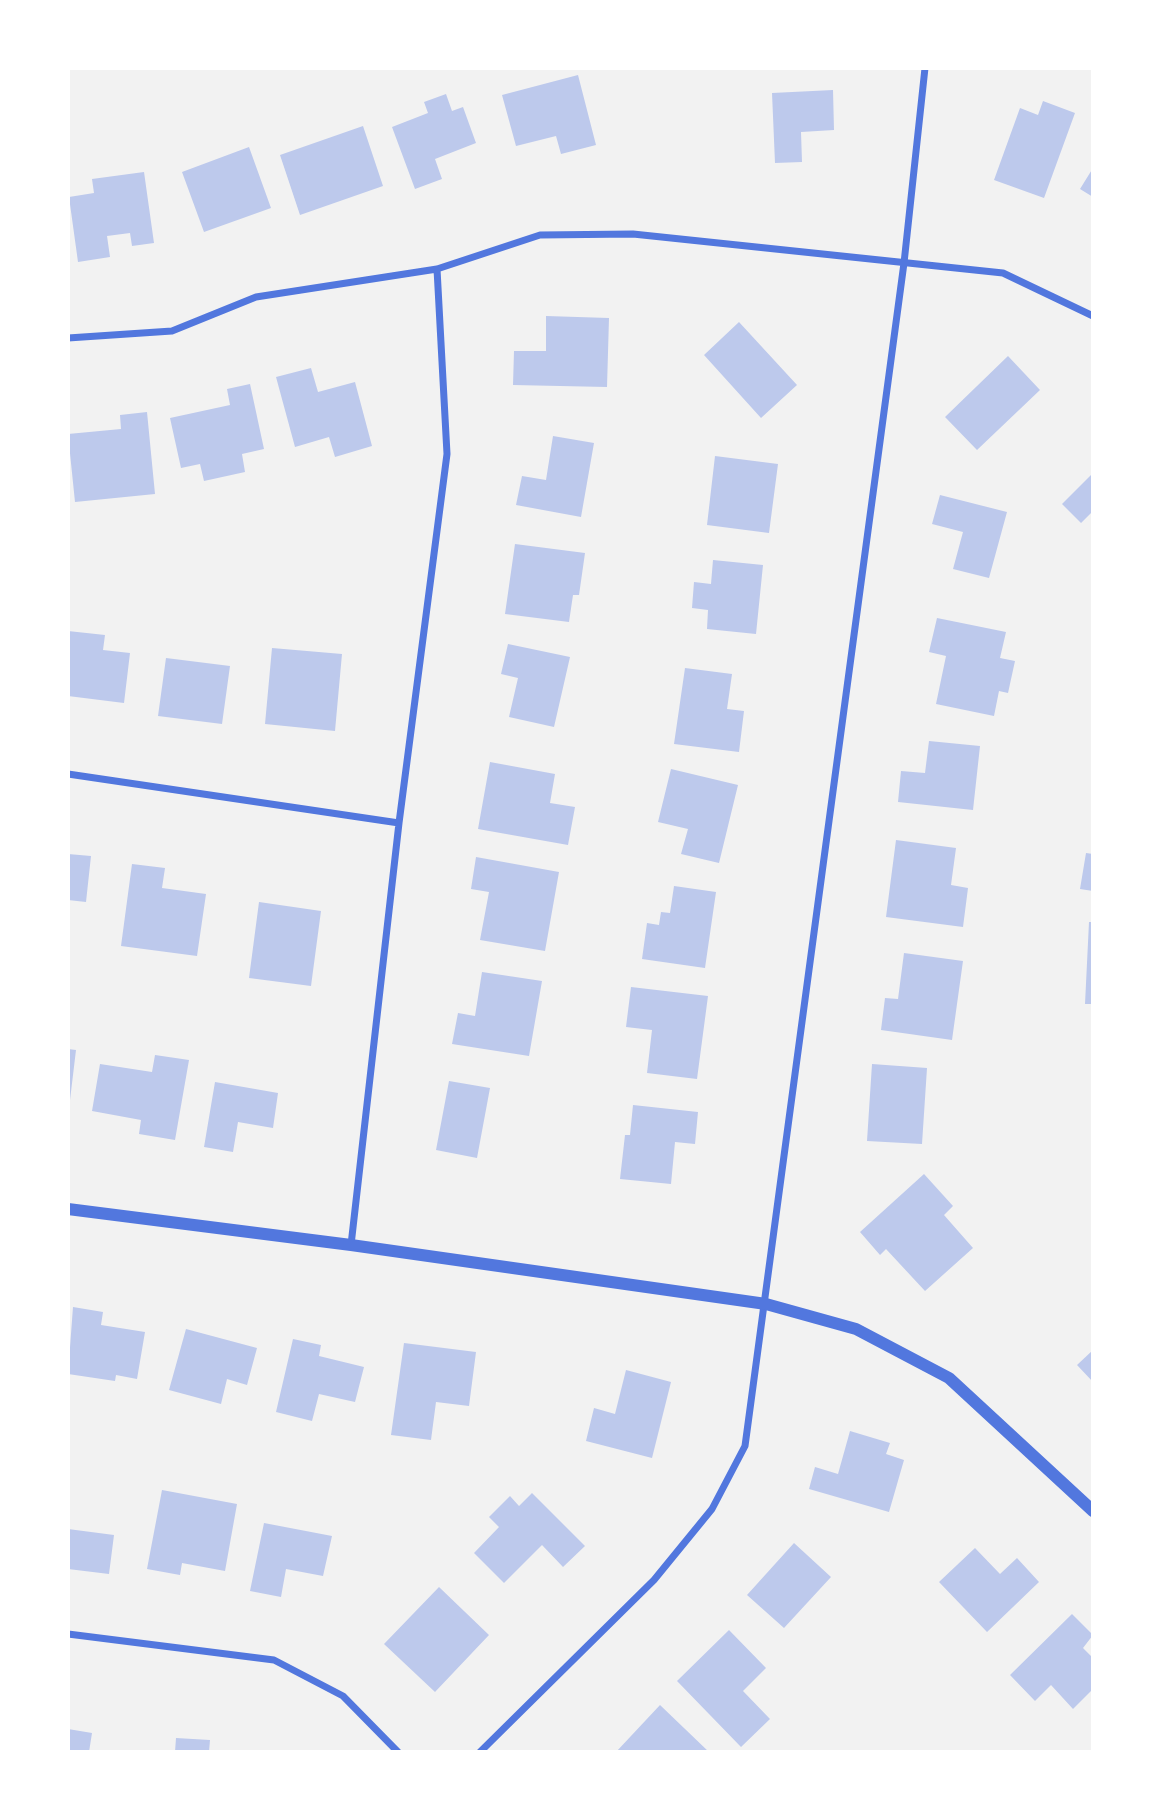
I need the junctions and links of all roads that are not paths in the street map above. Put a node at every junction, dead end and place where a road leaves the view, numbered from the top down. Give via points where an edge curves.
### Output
1 (925, 68) edge
2 (904, 263) junction
3 (437, 270) junction
4 (1093, 316) edge
5 (68, 338) edge
6 (68, 774) edge
7 (399, 823) junction
8 (68, 1209) edge
9 (351, 1245) junction
10 (766, 1304) junction
11 (1093, 1511) edge
12 (68, 1634) edge
13 (398, 1752) edge
14 (480, 1752) edge

1 - 2 street
2 - 3 street via 633,234 540,235
2 - 4 street via 1003,272
2 - 10 street
3 - 5 street via 256,297 172,331
3 - 7 street via 447,454
6 - 7 street
7 - 9 street
8 - 9 street
9 - 10 street
10 - 11 street via 856,1329 949,1378
10 - 14 street via 745,1446 712,1509 654,1580
12 - 13 street via 274,1660 342,1696

